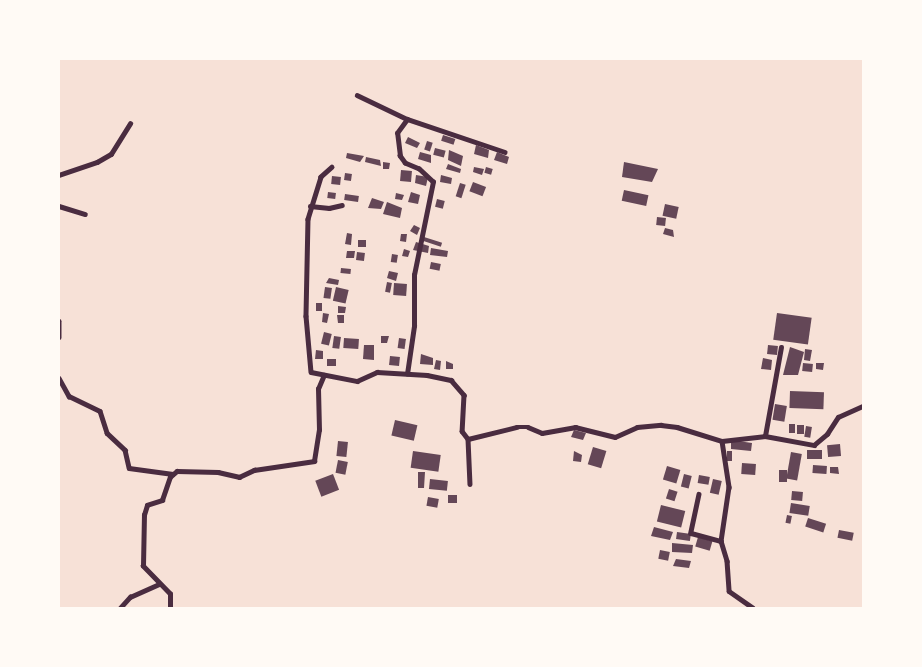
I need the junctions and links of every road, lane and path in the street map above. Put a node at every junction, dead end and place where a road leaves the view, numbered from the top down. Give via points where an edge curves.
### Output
1 (357, 95) dead end
2 (407, 119) junction
3 (130, 123) dead end
4 (505, 152) dead end
5 (332, 167) dead end
6 (59, 176) edge
7 (342, 205) dead end
8 (59, 206) edge
9 (310, 206) junction
10 (86, 214) dead end
11 (59, 321) edge
12 (59, 337) edge
13 (781, 347) dead end
14 (406, 374) junction
15 (324, 375) junction
16 (59, 378) edge
17 (863, 406) edge
18 (765, 436) junction
19 (468, 439) junction
20 (722, 441) junction
21 (173, 474) junction
22 (470, 484) dead end
23 (699, 494) dead end
24 (721, 540) junction
25 (159, 584) junction
26 (120, 608) edge
27 (170, 608) edge
28 (753, 608) edge

1 - 2 street
2 - 4 street
2 - 14 street via 396,133 400,156 404,163 419,169 432,182 414,275 414,326
3 - 6 street via 111,154
5 - 9 street via 321,177
7 - 9 street via 329,208
8 - 10 street
9 - 15 street via 306,316 310,369
11 - 12 street
13 - 18 street
14 - 15 street via 375,373 357,381
14 - 19 street via 442,378 460,388 464,400 462,431
15 - 21 street via 318,389 319,430 314,461 254,470 239,477 218,472
16 - 21 street via 69,396 100,412 107,434 125,450 129,468
17 - 18 street via 838,417 827,434 814,445
18 - 20 street
19 - 20 street via 517,427 528,427 542,433 575,427 615,436 650,425 677,426
19 - 22 street
20 - 24 street via 729,486
21 - 25 street via 162,500 147,505 144,511 143,566
23 - 24 street via 691,533
24 - 28 street via 731,594
25 - 26 street via 130,597
25 - 27 street via 170,594

